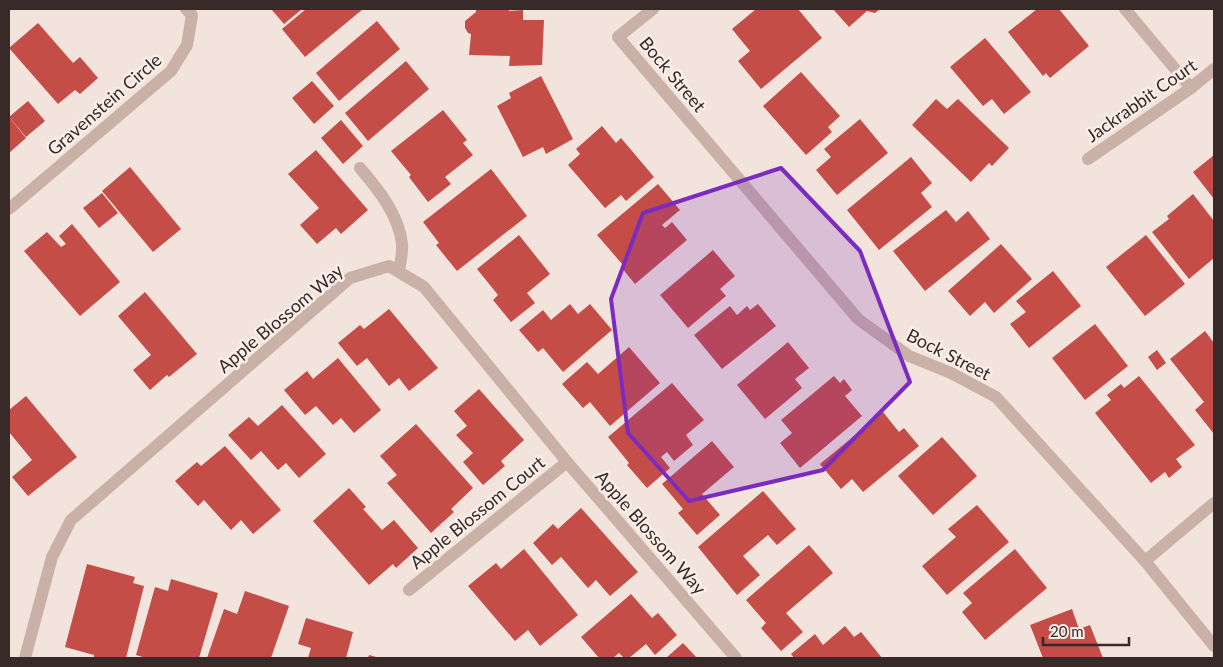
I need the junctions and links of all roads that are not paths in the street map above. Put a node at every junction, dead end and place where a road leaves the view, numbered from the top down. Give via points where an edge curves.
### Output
1 (186, 9) edge
2 (652, 9) edge
3 (1125, 9) edge
4 (1214, 69) edge
5 (1191, 88) junction
6 (1088, 160) dead end
7 (360, 168) dead end
8 (9, 209) edge
9 (399, 271) junction
10 (567, 462) junction
11 (1214, 503) edge
12 (1145, 561) junction
13 (409, 590) dead end
14 (1214, 646) edge
15 (25, 658) edge
16 (736, 658) edge

1 - 8 street, Gravenstein Circle via 192,16 187,45 172,71
2 - 12 street, Bock Street via 618,37 858,319 909,356 952,373 996,397
3 - 5 street
4 - 5 street, Jackrabbit Court
5 - 6 street, Jackrabbit Court
7 - 9 street via 388,206 400,232
9 - 10 street, Apple Blossom Way via 424,287
9 - 15 street, Apple Blossom Way via 390,266 350,278 72,520 52,558
10 - 13 street, Apple Blossom Court
10 - 16 street, Apple Blossom Way
11 - 12 street
12 - 14 street, Bock Street

